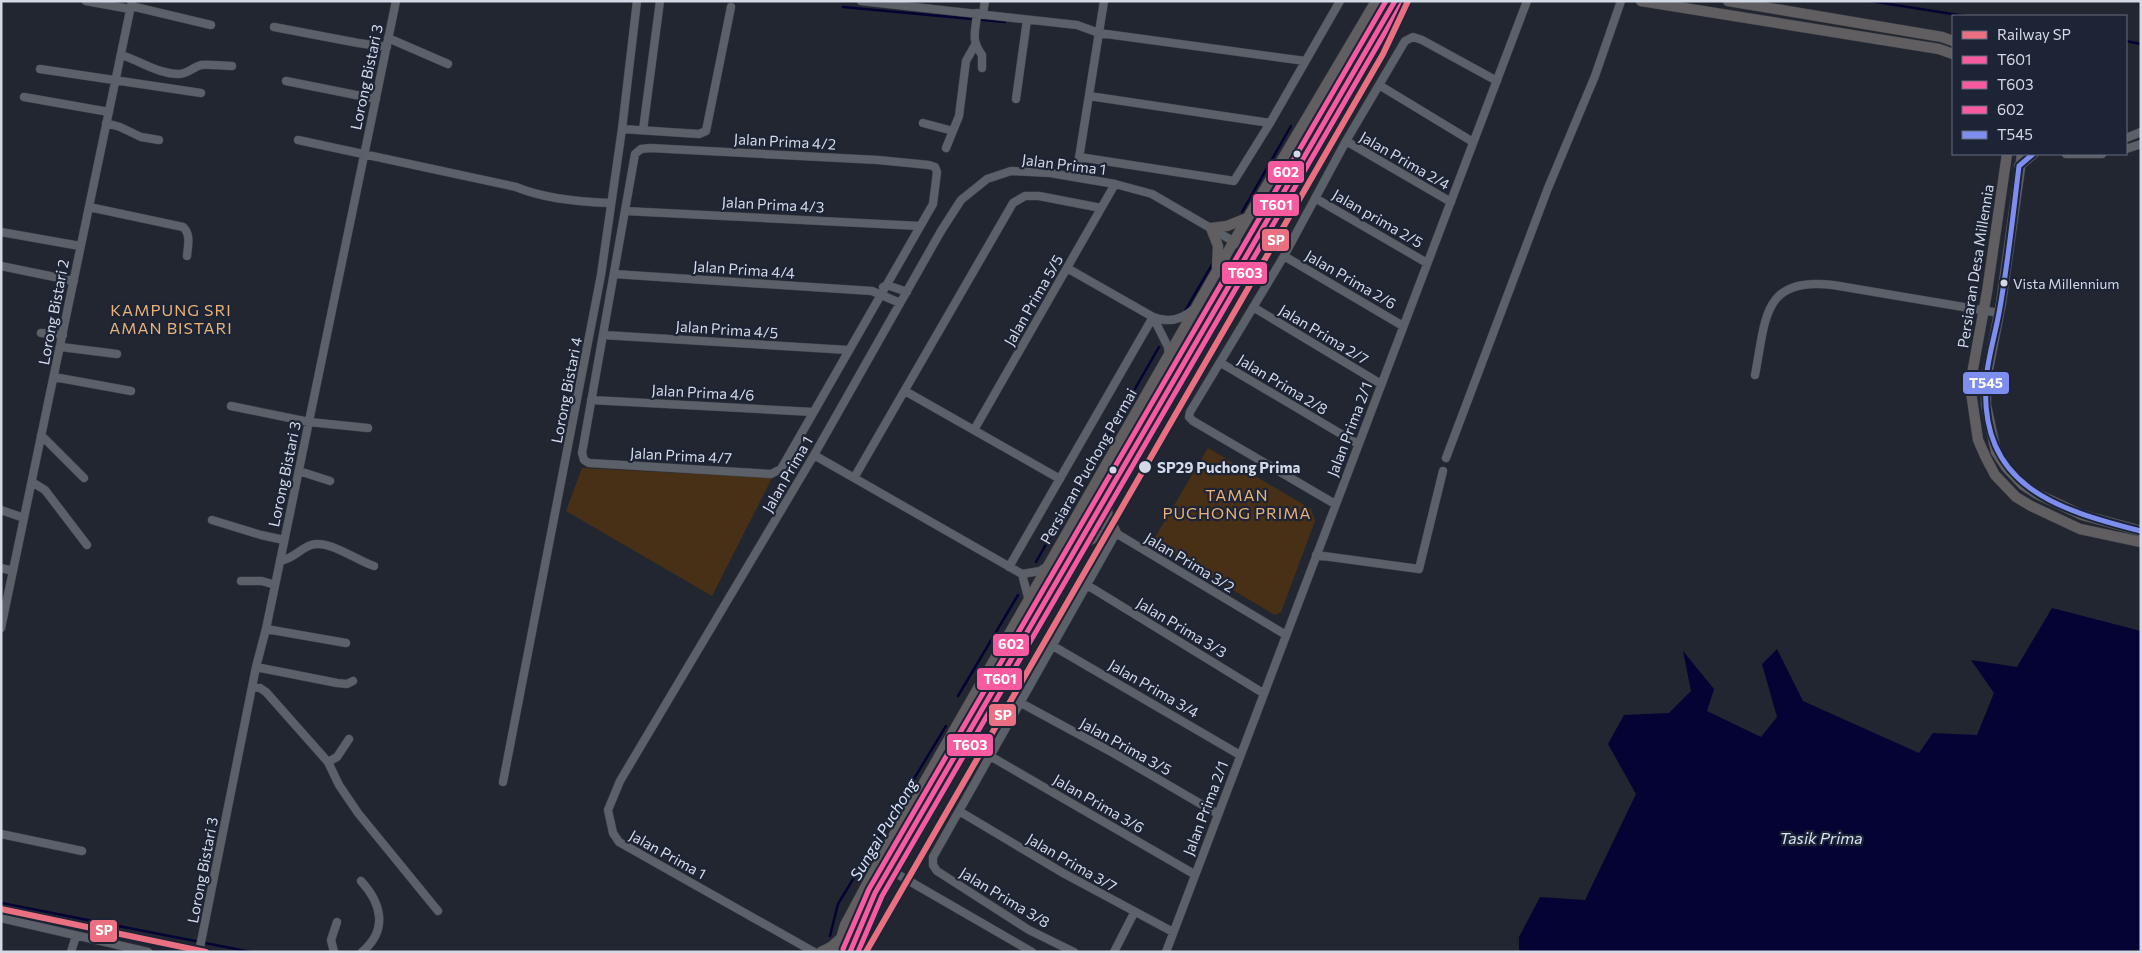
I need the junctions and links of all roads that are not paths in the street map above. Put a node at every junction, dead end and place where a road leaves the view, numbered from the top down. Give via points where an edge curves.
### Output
1 (86, 1) edge
2 (396, 1) edge
3 (637, 1) edge
4 (660, 1) edge
5 (861, 1) edge
6 (985, 1) edge
7 (1104, 1) edge
8 (1339, 1) edge
9 (1376, 1) edge
10 (1395, 1) edge
11 (1527, 1) edge
12 (1621, 1) edge
13 (1642, 1) edge
14 (1728, 1) edge
15 (913, 4) edge
16 (131, 6) edge
17 (732, 7) dead end
18 (978, 16) junction
19 (1027, 20) junction
20 (211, 25) dead end
21 (274, 27) dead end
22 (1099, 33) junction
23 (1952, 41) edge
24 (387, 42) junction
25 (975, 46) junction
26 (1952, 54) edge
27 (121, 56) junction
28 (1305, 61) junction
29 (448, 64) dead end
30 (232, 66) dead end
31 (982, 68) dead end
32 (40, 69) dead end
33 (116, 80) junction
34 (286, 81) dead end
35 (1497, 82) junction
36 (1379, 86) junction
37 (201, 94) dead end
38 (1089, 96) junction
39 (24, 97) dead end
40 (376, 99) junction
41 (1016, 100) dead end
42 (109, 112) junction
43 (106, 123) junction
44 (923, 123) dead end
45 (1270, 123) junction
46 (622, 129) junction
47 (643, 130) junction
48 (953, 130) junction
49 (2141, 132) edge
50 (2127, 138) edge
51 (159, 140) dead end
52 (298, 140) dead end
53 (1346, 141) junction
54 (1473, 142) junction
55 (2141, 144) edge
56 (946, 148) dead end
57 (2127, 148) edge
58 (365, 154) junction
59 (2022, 155) edge
60 (2032, 155) edge
61 (1080, 157) junction
62 (2006, 158) edge
63 (2019, 166) junction
64 (1076, 177) junction
65 (1115, 184) junction
66 (1315, 198) junction
67 (1451, 202) junction
68 (610, 203) junction
69 (89, 207) junction
70 (1102, 208) junction
71 (625, 211) junction
72 (1247, 218) junction
73 (920, 226) junction
74 (1211, 228) junction
75 (1, 232) edge
76 (1234, 240) junction
77 (80, 246) junction
78 (1250, 251) junction
79 (187, 256) dead end
80 (1284, 256) junction
81 (1427, 263) junction
82 (1, 266) edge
83 (1067, 268) junction
84 (1217, 271) junction
85 (614, 274) junction
86 (74, 281) junction
87 (887, 285) junction
88 (872, 291) junction
89 (906, 292) junction
90 (881, 294) junction
91 (900, 303) junction
92 (1196, 308) junction
93 (1253, 308) junction
94 (1983, 311) junction
95 (1999, 313) junction
96 (1153, 317) junction
97 (1403, 326) junction
98 (41, 333) dead end
99 (63, 335) junction
100 (603, 335) junction
101 (61, 347) junction
102 (848, 350) junction
103 (117, 354) dead end
104 (1168, 356) junction
105 (1221, 363) junction
106 (1755, 375) dead end
107 (54, 377) junction
108 (1381, 384) junction
109 (131, 391) dead end
110 (905, 391) junction
111 (591, 400) junction
112 (231, 406) dead end
113 (813, 412) junction
114 (309, 422) junction
115 (368, 428) dead end
116 (974, 430) junction
117 (42, 435) junction
118 (1358, 444) junction
119 (814, 455) junction
120 (1446, 458) dead end
121 (299, 471) junction
122 (1443, 471) dead end
123 (84, 478) dead end
124 (854, 478) junction
125 (1060, 480) junction
126 (330, 481) dead end
127 (32, 482) junction
128 (1105, 498) junction
129 (1335, 504) junction
130 (1, 510) edge
131 (1079, 511) junction
132 (24, 518) junction
133 (1093, 519) junction
134 (212, 520) dead end
135 (2141, 531) edge
136 (1116, 533) junction
137 (284, 540) junction
138 (2141, 542) edge
139 (87, 545) dead end
140 (1076, 549) junction
141 (1316, 555) junction
142 (280, 561) junction
143 (374, 566) dead end
144 (1009, 566) junction
145 (1048, 566) junction
146 (1, 568) edge
147 (13, 571) junction
148 (1022, 574) junction
149 (241, 581) dead end
150 (275, 585) junction
151 (1087, 586) junction
152 (1028, 597) junction
153 (1, 628) edge
154 (266, 629) junction
155 (1286, 635) junction
156 (346, 643) dead end
157 (1053, 646) junction
158 (256, 667) junction
159 (353, 681) dead end
160 (252, 687) junction
161 (1263, 693) junction
162 (1021, 703) junction
163 (962, 716) junction
164 (974, 722) junction
165 (349, 739) dead end
166 (1240, 754) junction
167 (990, 756) junction
168 (328, 762) junction
169 (503, 782) dead end
170 (959, 811) junction
171 (1218, 814) junction
172 (1, 834) edge
173 (82, 851) dead end
174 (878, 863) junction
175 (890, 869) junction
176 (1194, 874) junction
177 (362, 882) dead end
178 (438, 911) dead end
179 (1134, 913) junction
180 (1, 918) edge
181 (337, 922) dead end
182 (1173, 932) junction
183 (76, 936) junction
184 (842, 938) junction
185 (107, 944) junction
186 (201, 945) edge
187 (71, 952) edge
188 (104, 952) edge
189 (148, 952) edge
190 (334, 952) edge
191 (362, 952) edge
192 (814, 952) edge
193 (821, 952) edge
194 (837, 952) edge
195 (850, 952) edge
196 (1032, 952) edge
197 (1074, 952) edge
198 (1114, 952) edge
199 (1166, 952) edge

1 - 16 street
2 - 24 street, Lorong Bistari 3
3 - 46 street, Lorong Bistari 4
4 - 47 street
5 - 15 street
6 - 18 street
7 - 22 street
8 - 28 street
9 - 72 main road, Persiaran Puchong Permai
10 - 78 main road, Persiaran Puchong Permai
11 - 35 street, Jalan Prima 2/1
12 - 120 street via 1595,76 1548,188
13 - 26 main road
14 - 23 main road
15 - 18 street
16 - 20 street
16 - 27 street, Lorong Bistari 2
17 - 47 street via 706,131 699,134
18 - 19 street
18 - 25 street
19 - 22 street via 1076,25
19 - 41 street
21 - 24 street via 358,43
22 - 28 street
22 - 38 street
24 - 29 street
24 - 40 street, Lorong Bistari 3
25 - 31 street via 982,55
25 - 48 street via 966,61 959,116
27 - 30 street via 172,73 186,73 202,65
27 - 33 street, Lorong Bistari 2
28 - 45 street
32 - 33 street
33 - 37 street
33 - 42 street, Lorong Bistari 2
34 - 40 street
35 - 36 street via 1413,37 1405,41
35 - 54 street, Jalan Prima 2/1
36 - 53 street
36 - 54 street
38 - 45 street
38 - 61 street
39 - 42 street
40 - 58 street, Lorong Bistari 3
42 - 43 street, Lorong Bistari 2
43 - 51 street via 141,138
43 - 69 street, Lorong Bistari 2
44 - 48 street
45 - 61 street via 1234,181
46 - 47 street
46 - 68 street, Lorong Bistari 4
48 - 56 street
49 - 50 street
52 - 58 street
53 - 66 street
53 - 67 street, Jalan Prima 2/4
54 - 67 street, Jalan Prima 2/1
55 - 57 street
58 - 68 street via 516,187 529,193
58 - 114 street, Lorong Bistari 3
59 - 63 main road, Persiaran Desa Millennia
60 - 63 main road
61 - 64 street
62 - 94 main road, Persiaran Desa Millennia
63 - 95 main road, Persiaran Desa Millennia
64 - 65 street, Jalan Prima 1
64 - 89 street, Jalan Prima 1 via 1011,171 986,180 961,200
65 - 70 street, Jalan Prima 5/5
65 - 74 street, Jalan Prima 1 via 1152,194
66 - 80 street
66 - 81 street, Jalan prima 2/5
67 - 81 street, Jalan Prima 2/1
68 - 169 street, Lorong Bistari 4 via 580,396
69 - 77 street, Lorong Bistari 2
69 - 79 street via 182,226 188,236
70 - 83 street, Jalan Prima 5/5
70 - 110 street via 1040,196 1025,196 1013,203
71 - 73 street, Jalan Prima 4/3
71 - 73 street, Jalan Prima 4/2 via 635,154 650,148 930,165 936,172 933,204
71 - 85 street
72 - 74 main road
72 - 76 main road, Persiaran Puchong Permai
73 - 87 street
74 - 76 street, Jalan Prima 1
74 - 84 main road via 1218,246
75 - 77 street
76 - 78 street, Jalan Prima 1
76 - 84 main road, Persiaran Puchong Permai
77 - 86 street, Lorong Bistari 2
78 - 128 main road, Persiaran Puchong Permai
80 - 93 street
80 - 97 street, Jalan Prima 2/6
81 - 97 street, Jalan Prima 2/1
82 - 86 street
83 - 96 street
83 - 116 street, Jalan Prima 5/5
84 - 92 main road, Persiaran Puchong Permai
85 - 88 street, Jalan Prima 4/4
85 - 100 street
86 - 99 street, Lorong Bistari 2
87 - 88 street, Jalan Prima 4/4
87 - 89 street
87 - 90 street
88 - 90 street, Jalan Prima 4/4
89 - 91 street, Jalan Prima 1
90 - 91 street, Jalan Prima 4/4
90 - 102 street
91 - 119 street, Jalan Prima 1
92 - 96 street via 1176,320 1164,321
92 - 104 main road, Persiaran Puchong Permai
93 - 105 street
93 - 108 street, Jalan Prima 2/7
94 - 95 street
94 - 106 street via 1833,286 1796,285 1780,294 1769,309
94 - 138 main road, Persiaran Desa Millennia via 1970,385 1978,440 1996,475 2016,497 2050,516 2080,529
95 - 135 main road, Persiaran Desa Millennia via 1986,380 1986,405 1996,452 2023,485 2055,503
96 - 104 street via 1168,347
96 - 125 street
97 - 108 street, Jalan Prima 2/1
98 - 99 street
99 - 101 street, Lorong Bistari 2
100 - 102 street, Jalan Prima 4/5
100 - 111 street
101 - 103 street
101 - 107 street, Lorong Bistari 2
102 - 113 street
104 - 131 main road, Persiaran Puchong Permai
105 - 118 street, Jalan Prima 2/8
105 - 129 street via 1189,417
107 - 109 street
107 - 117 street, Lorong Bistari 2
108 - 118 street, Jalan Prima 2/1
110 - 116 street
110 - 124 street
111 - 113 street, Jalan Prima 4/6
111 - 113 street, Jalan Prima 4/7 via 582,453 588,464 693,470 777,472
112 - 114 street
114 - 115 street
114 - 121 street, Lorong Bistari 3
116 - 125 street
117 - 123 street
117 - 127 street, Lorong Bistari 2
118 - 129 street, Jalan Prima 2/1
119 - 124 street
119 - 192 street, Jalan Prima 1 via 620,780 608,810 618,842
121 - 126 street
121 - 137 street, Lorong Bistari 3
122 - 141 street via 1419,569
124 - 144 street
125 - 144 street
127 - 132 street, Lorong Bistari 2
127 - 139 street via 44,490
128 - 133 main road, Persiaran Puchong Permai
128 - 136 main road via 1108,516
129 - 141 street, Jalan Prima 2/1
130 - 132 street
131 - 133 street, Jalan Prima 3/2
131 - 145 main road, Persiaran Puchong Permai
132 - 147 street, Lorong Bistari 2
133 - 136 street, Jalan Prima 3/2
133 - 140 main road, Persiaran Puchong Permai
134 - 137 street
136 - 140 main road via 1095,537
136 - 151 street
136 - 155 street, Jalan Prima 3/2
137 - 142 street, Lorong Bistari 3
140 - 164 main road, Persiaran Puchong Permai
141 - 155 street, Jalan Prima 2/1
142 - 143 street via 294,557 312,544 327,545
142 - 150 street, Lorong Bistari 3
144 - 148 street
145 - 148 street
145 - 152 main road, Persiaran Puchong Permai
146 - 147 street
147 - 153 street, Lorong Bistari 2
148 - 152 street
149 - 150 street
150 - 154 street, Lorong Bistari 3
151 - 157 street
151 - 161 street, Jalan Prima 3/3
152 - 163 main road, Persiaran Puchong Permai
154 - 156 street
154 - 158 street, Lorong Bistari 3
155 - 161 street, Jalan Prima 2/1
157 - 162 street
157 - 166 street, Jalan Prima 3/4
158 - 159 street via 337,683
158 - 160 street, Lorong Bistari 3
160 - 168 street via 266,692
160 - 186 street, Lorong Bistari 3
161 - 166 street, Jalan Prima 2/1
162 - 167 street
162 - 171 street, Jalan Prima 3/5
163 - 164 main road
163 - 174 main road, Persiaran Puchong Permai
164 - 175 main road, Persiaran Puchong Permai
165 - 168 street via 337,757
166 - 171 street, Jalan Prima 2/1
167 - 170 street
167 - 176 street, Jalan Prima 3/6
168 - 178 street via 358,812
170 - 179 street, Jalan Prima 3/7
170 - 197 street, Jalan Prima 3/8 via 933,857 937,872 1030,930
171 - 176 street, Jalan Prima 2/1
172 - 173 street
174 - 175 street
174 - 184 main road, Persiaran Puchong Permai via 845,925
175 - 195 main road, Persiaran Puchong Permai via 875,893
175 - 196 street
176 - 182 street, Jalan Prima 2/1
177 - 191 street via 373,896 380,914 379,925
179 - 182 street, Jalan Prima 3/7
179 - 198 street
180 - 183 street
181 - 190 street via 331,940
182 - 199 street, Jalan Prima 2/1
183 - 185 street
183 - 187 street
184 - 193 main road
184 - 194 main road, Persiaran Puchong Permai
185 - 188 street
185 - 189 street

